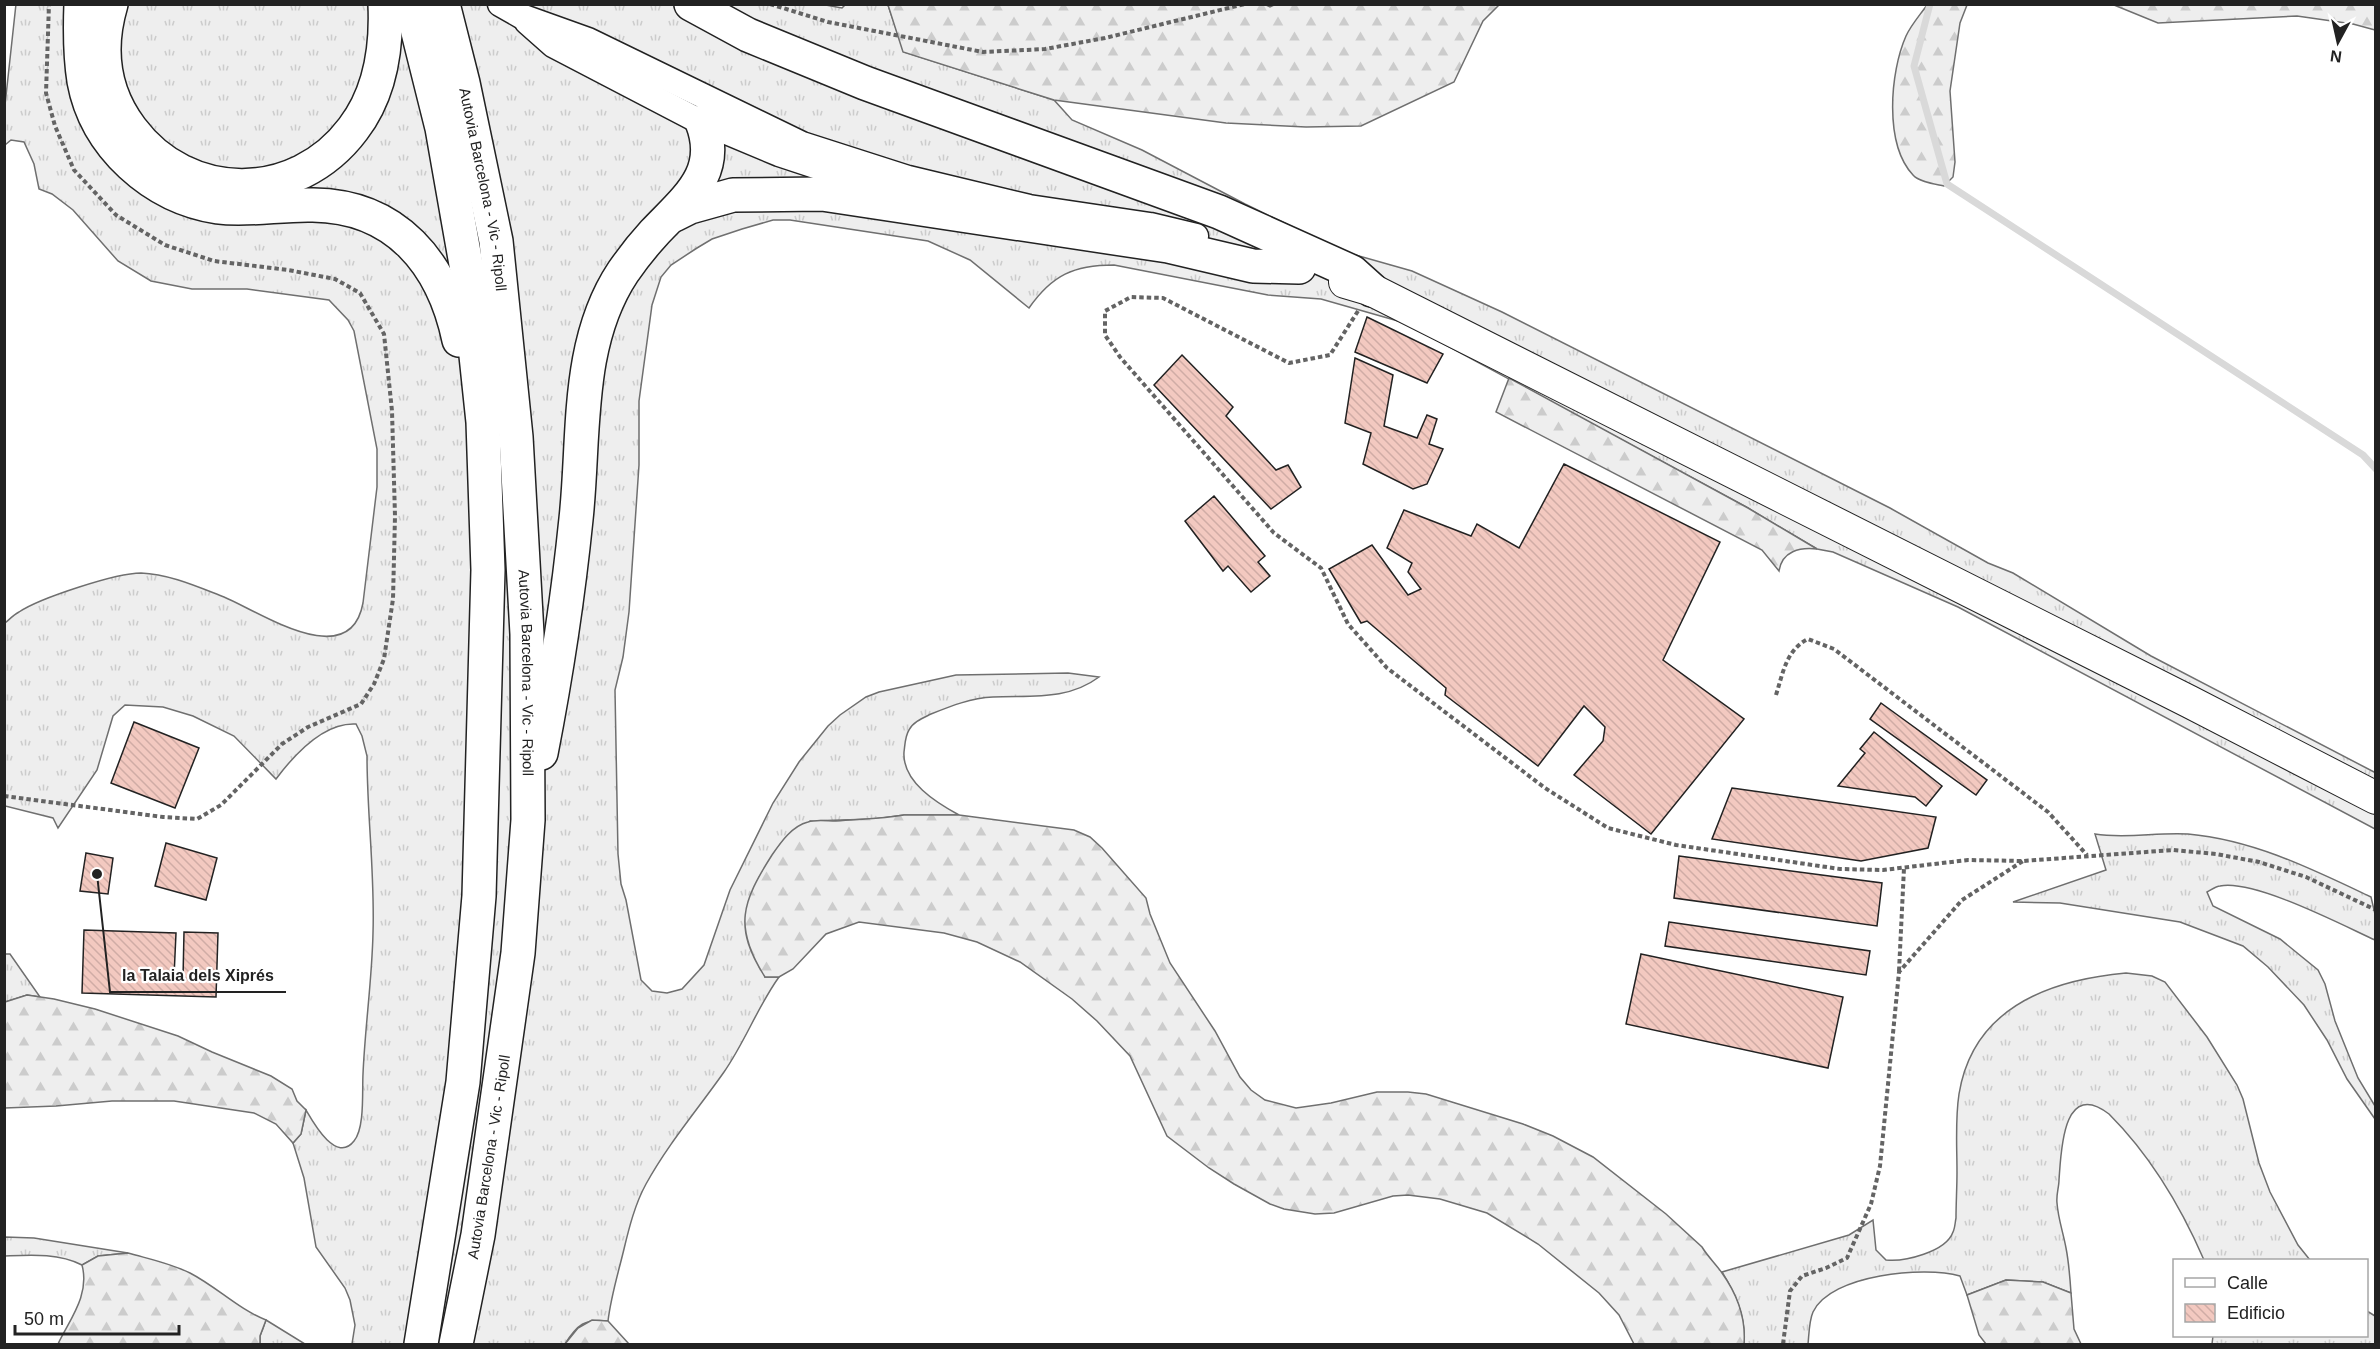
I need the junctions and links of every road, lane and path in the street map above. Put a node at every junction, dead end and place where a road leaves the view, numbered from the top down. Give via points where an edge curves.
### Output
1 (49, 4) edge
2 (81, 4) edge
3 (111, 4) edge
4 (385, 4) edge
5 (411, 4) edge
6 (443, 4) edge
7 (500, 4) edge
8 (691, 4) edge
9 (770, 4) edge
10 (1245, 4) edge
11 (530, 19) junction
12 (702, 122) junction
13 (1029, 207) junction
14 (670, 217) junction
15 (1299, 267) junction
16 (1372, 290) junction
17 (483, 422) junction
18 (1776, 695) dead end
19 (4, 796) edge
20 (2376, 798) edge
21 (528, 820) junction
22 (2088, 856) junction
23 (2023, 861) junction
24 (1905, 867) junction
25 (2376, 910) edge
26 (1899, 972) junction
27 (421, 1344) edge
28 (456, 1344) edge
29 (1783, 1344) edge

1 - 19 path via 46,93 54,126 74,170 116,215 165,245 214,261 335,279 360,294 384,334 392,411 393,599 384,659 361,704 308,727 282,744 221,805 197,819
2 - 17 highway via 85,83 98,122 125,160 158,185 196,202 238,208 331,206 368,215 399,232 425,258 449,303 468,381
3 - 4 highway via 103,53 108,87 122,118 142,144 164,163 207,182 240,185 271,182 300,173 328,155 354,129 375,86 384,56
5 - 17 highway, Autovia Barcelona - Vic - Ripoll via 442,128 467,270
6 - 21 highway, Autovia Barcelona - Vic - Ripoll via 496,241 523,535
7 - 11 street
8 - 16 highway via 748,34 865,83 1219,212 1352,272
9 - 10 path via 828,22 982,52 1045,49
11 - 12 street via 680,98
11 - 13 street via 588,40 802,144 908,178
12 - 13 street via 779,154 876,186 996,208
12 - 14 highway via 708,135 706,168 696,188
13 - 15 street via 1150,225 1248,248
14 - 15 highway via 733,195 822,194 1168,246 1253,266
14 - 21 highway via 623,273 610,295 595,338 586,383 577,516 563,623
15 - 16 main road
16 - 20 main road
16 - 24 path via 1329,355 1289,363 1163,298 1131,297 1105,310 1105,335 1274,533 1321,568 1348,624 1388,668 1545,788 1608,828 1676,845 1840,869
17 - 27 highway, Autovia Barcelona - Vic - Ripoll via 488,570 479,896 463,1082
18 - 22 path via 1796,645 1808,639 1834,649 2048,812
21 - 28 highway, Autovia Barcelona - Vic - Ripoll via 515,980 478,1235
22 - 23 path
22 - 25 path via 2173,850 2259,862 2306,878
23 - 24 path via 1968,860
23 - 26 path via 1962,900
24 - 26 path
26 - 29 path via 1880,1166 1871,1204 1847,1258 1802,1276 1790,1290

